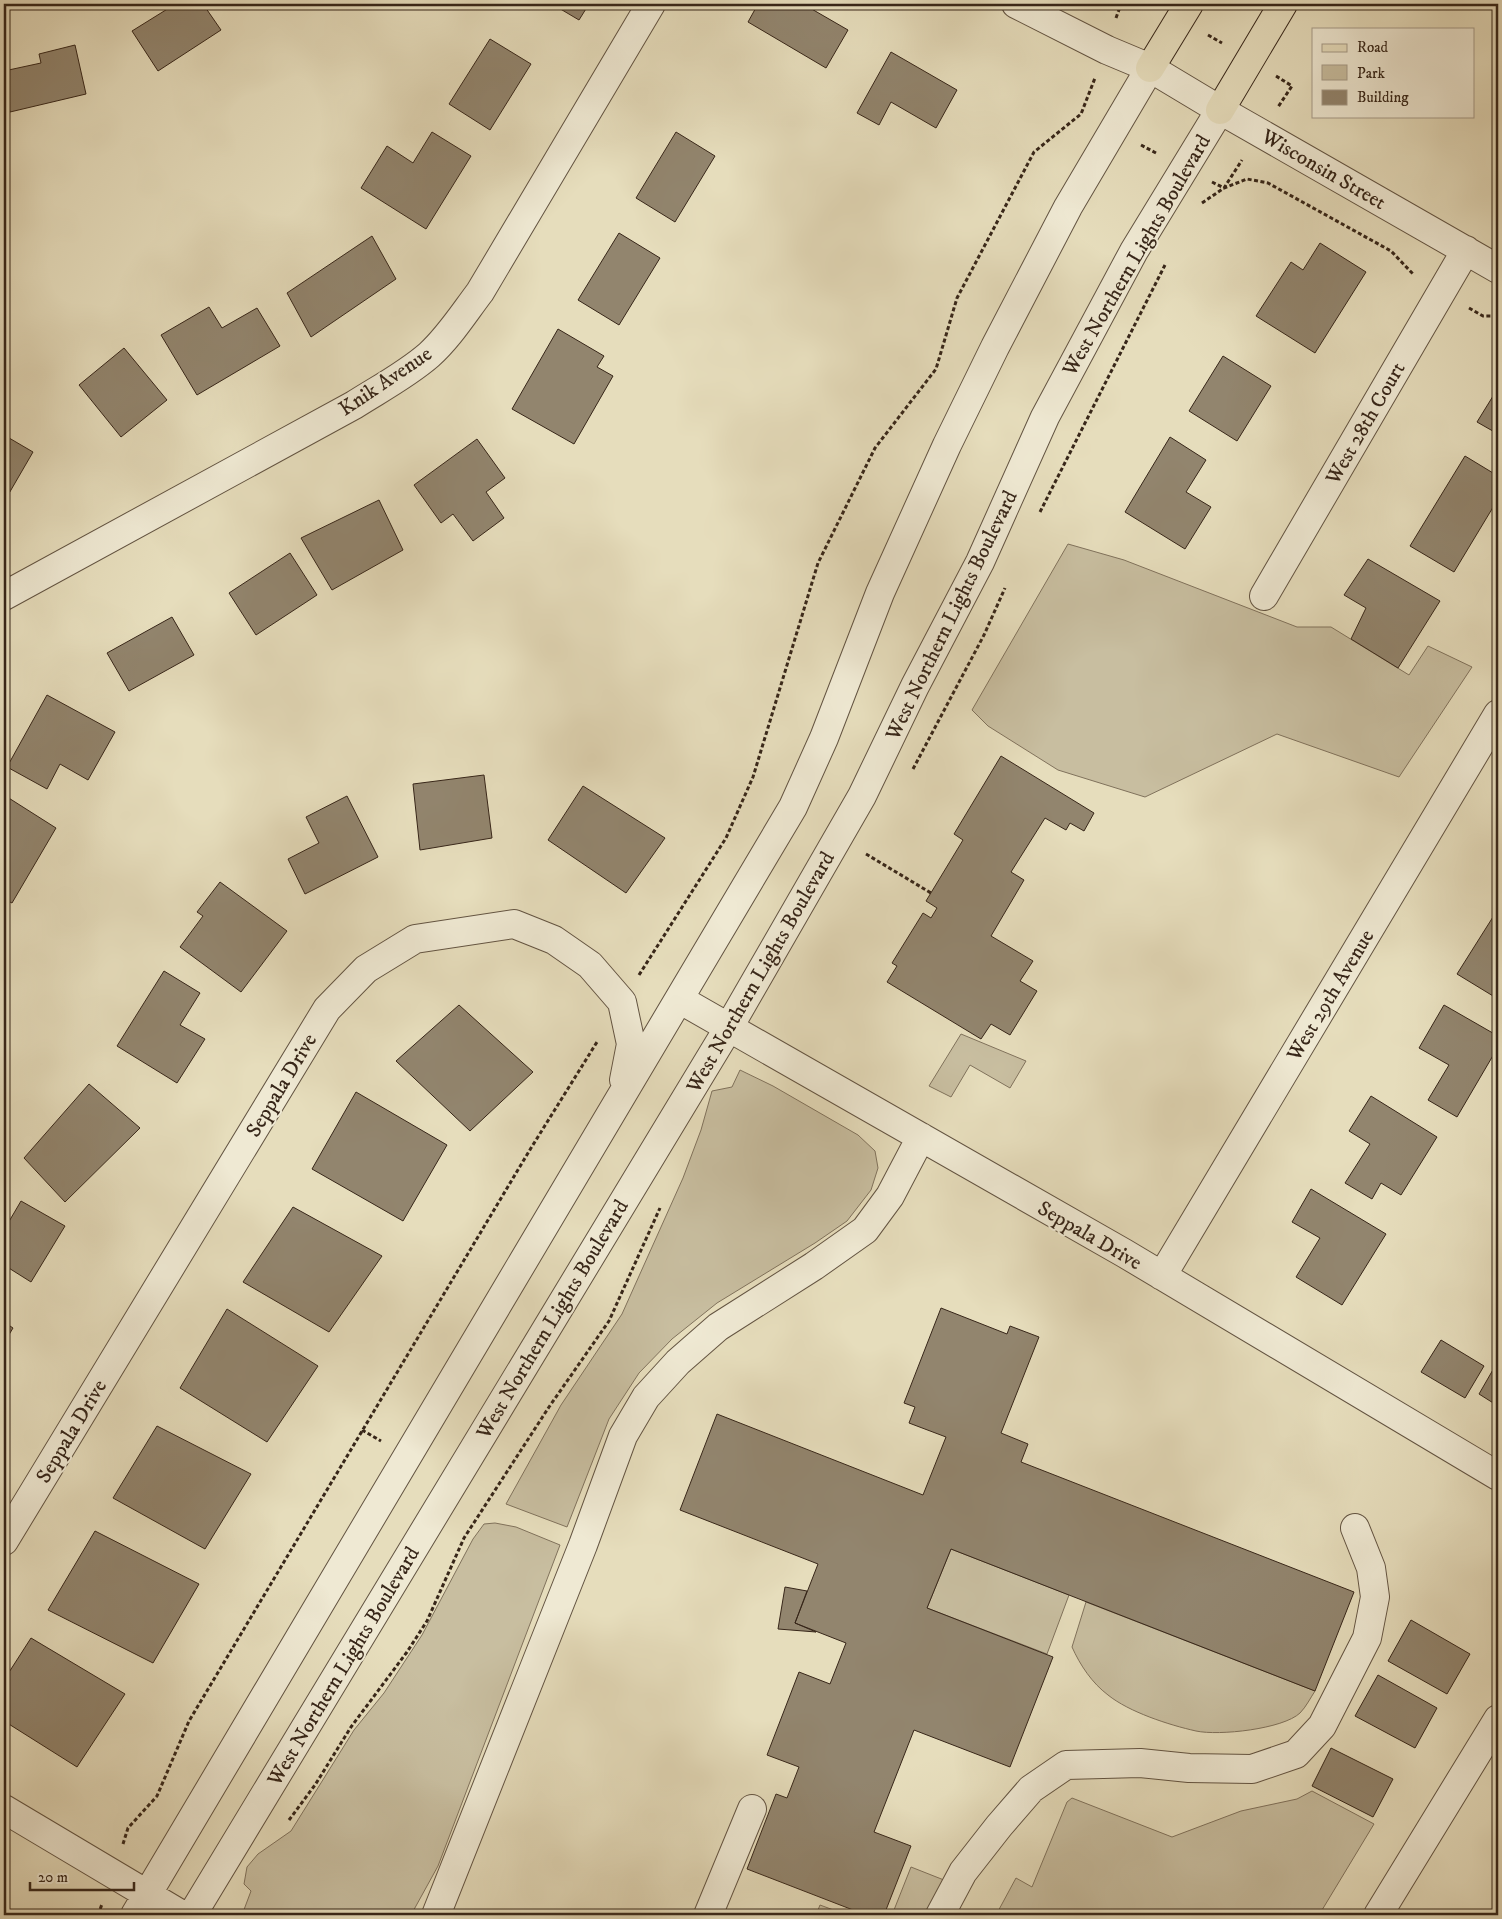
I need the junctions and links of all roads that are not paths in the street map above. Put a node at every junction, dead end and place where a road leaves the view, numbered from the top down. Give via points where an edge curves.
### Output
1 (651, 4) edge
2 (1016, 4) edge
3 (1189, 4) edge
4 (1283, 4) edge
5 (1150, 68) junction
6 (1220, 110) junction
7 (1466, 250) junction
8 (1498, 269) edge
9 (4, 596) edge
10 (1264, 596) dead end
11 (1498, 714) edge
12 (679, 999) junction
13 (729, 1027) junction
14 (621, 1097) junction
15 (921, 1137) junction
16 (1162, 1276) junction
17 (1498, 1476) edge
18 (1355, 1528) dead end
19 (4, 1541) edge
20 (1498, 1720) edge
21 (4, 1809) edge
22 (752, 1809) dead end
23 (141, 1905) edge
24 (182, 1915) edge
25 (192, 1915) edge
26 (436, 1915) edge
27 (708, 1915) edge
28 (940, 1915) edge
29 (1378, 1915) edge

1 - 9 street, Knik Avenue via 480,292 429,355 354,405
2 - 5 street, Wisconsin Street
3 - 5 main road
4 - 6 main road, West Northern Lights Boulevard
5 - 6 street, Wisconsin Street
5 - 12 street via 1064,215 947,445 880,593 793,807
6 - 7 street, Wisconsin Street
6 - 13 street, West Northern Lights Boulevard via 1134,251 1045,417 980,562 862,796
7 - 8 street, Wisconsin Street
7 - 10 street, West 28th Court
11 - 16 street, West 29th Avenue
12 - 13 street, Seppala Drive
12 - 14 street
13 - 15 street, Seppala Drive
13 - 25 street, West Northern Lights Boulevard
14 - 19 street, Seppala Drive via 631,1044 622,1002 590,965 554,940 514,924 415,939 366,969 327,1008
14 - 23 street
15 - 16 street, Seppala Drive
15 - 26 street via 890,1196 865,1230 718,1327 678,1362 646,1397 622,1436 583,1545
16 - 17 street, Seppala Drive
18 - 28 street via 1371,1568 1375,1597 1367,1638 1322,1726 1296,1754 1252,1769 1140,1763 1066,1765 1031,1789 999,1826 963,1872
20 - 29 street
21 - 23 street
22 - 27 street
23 - 24 street

